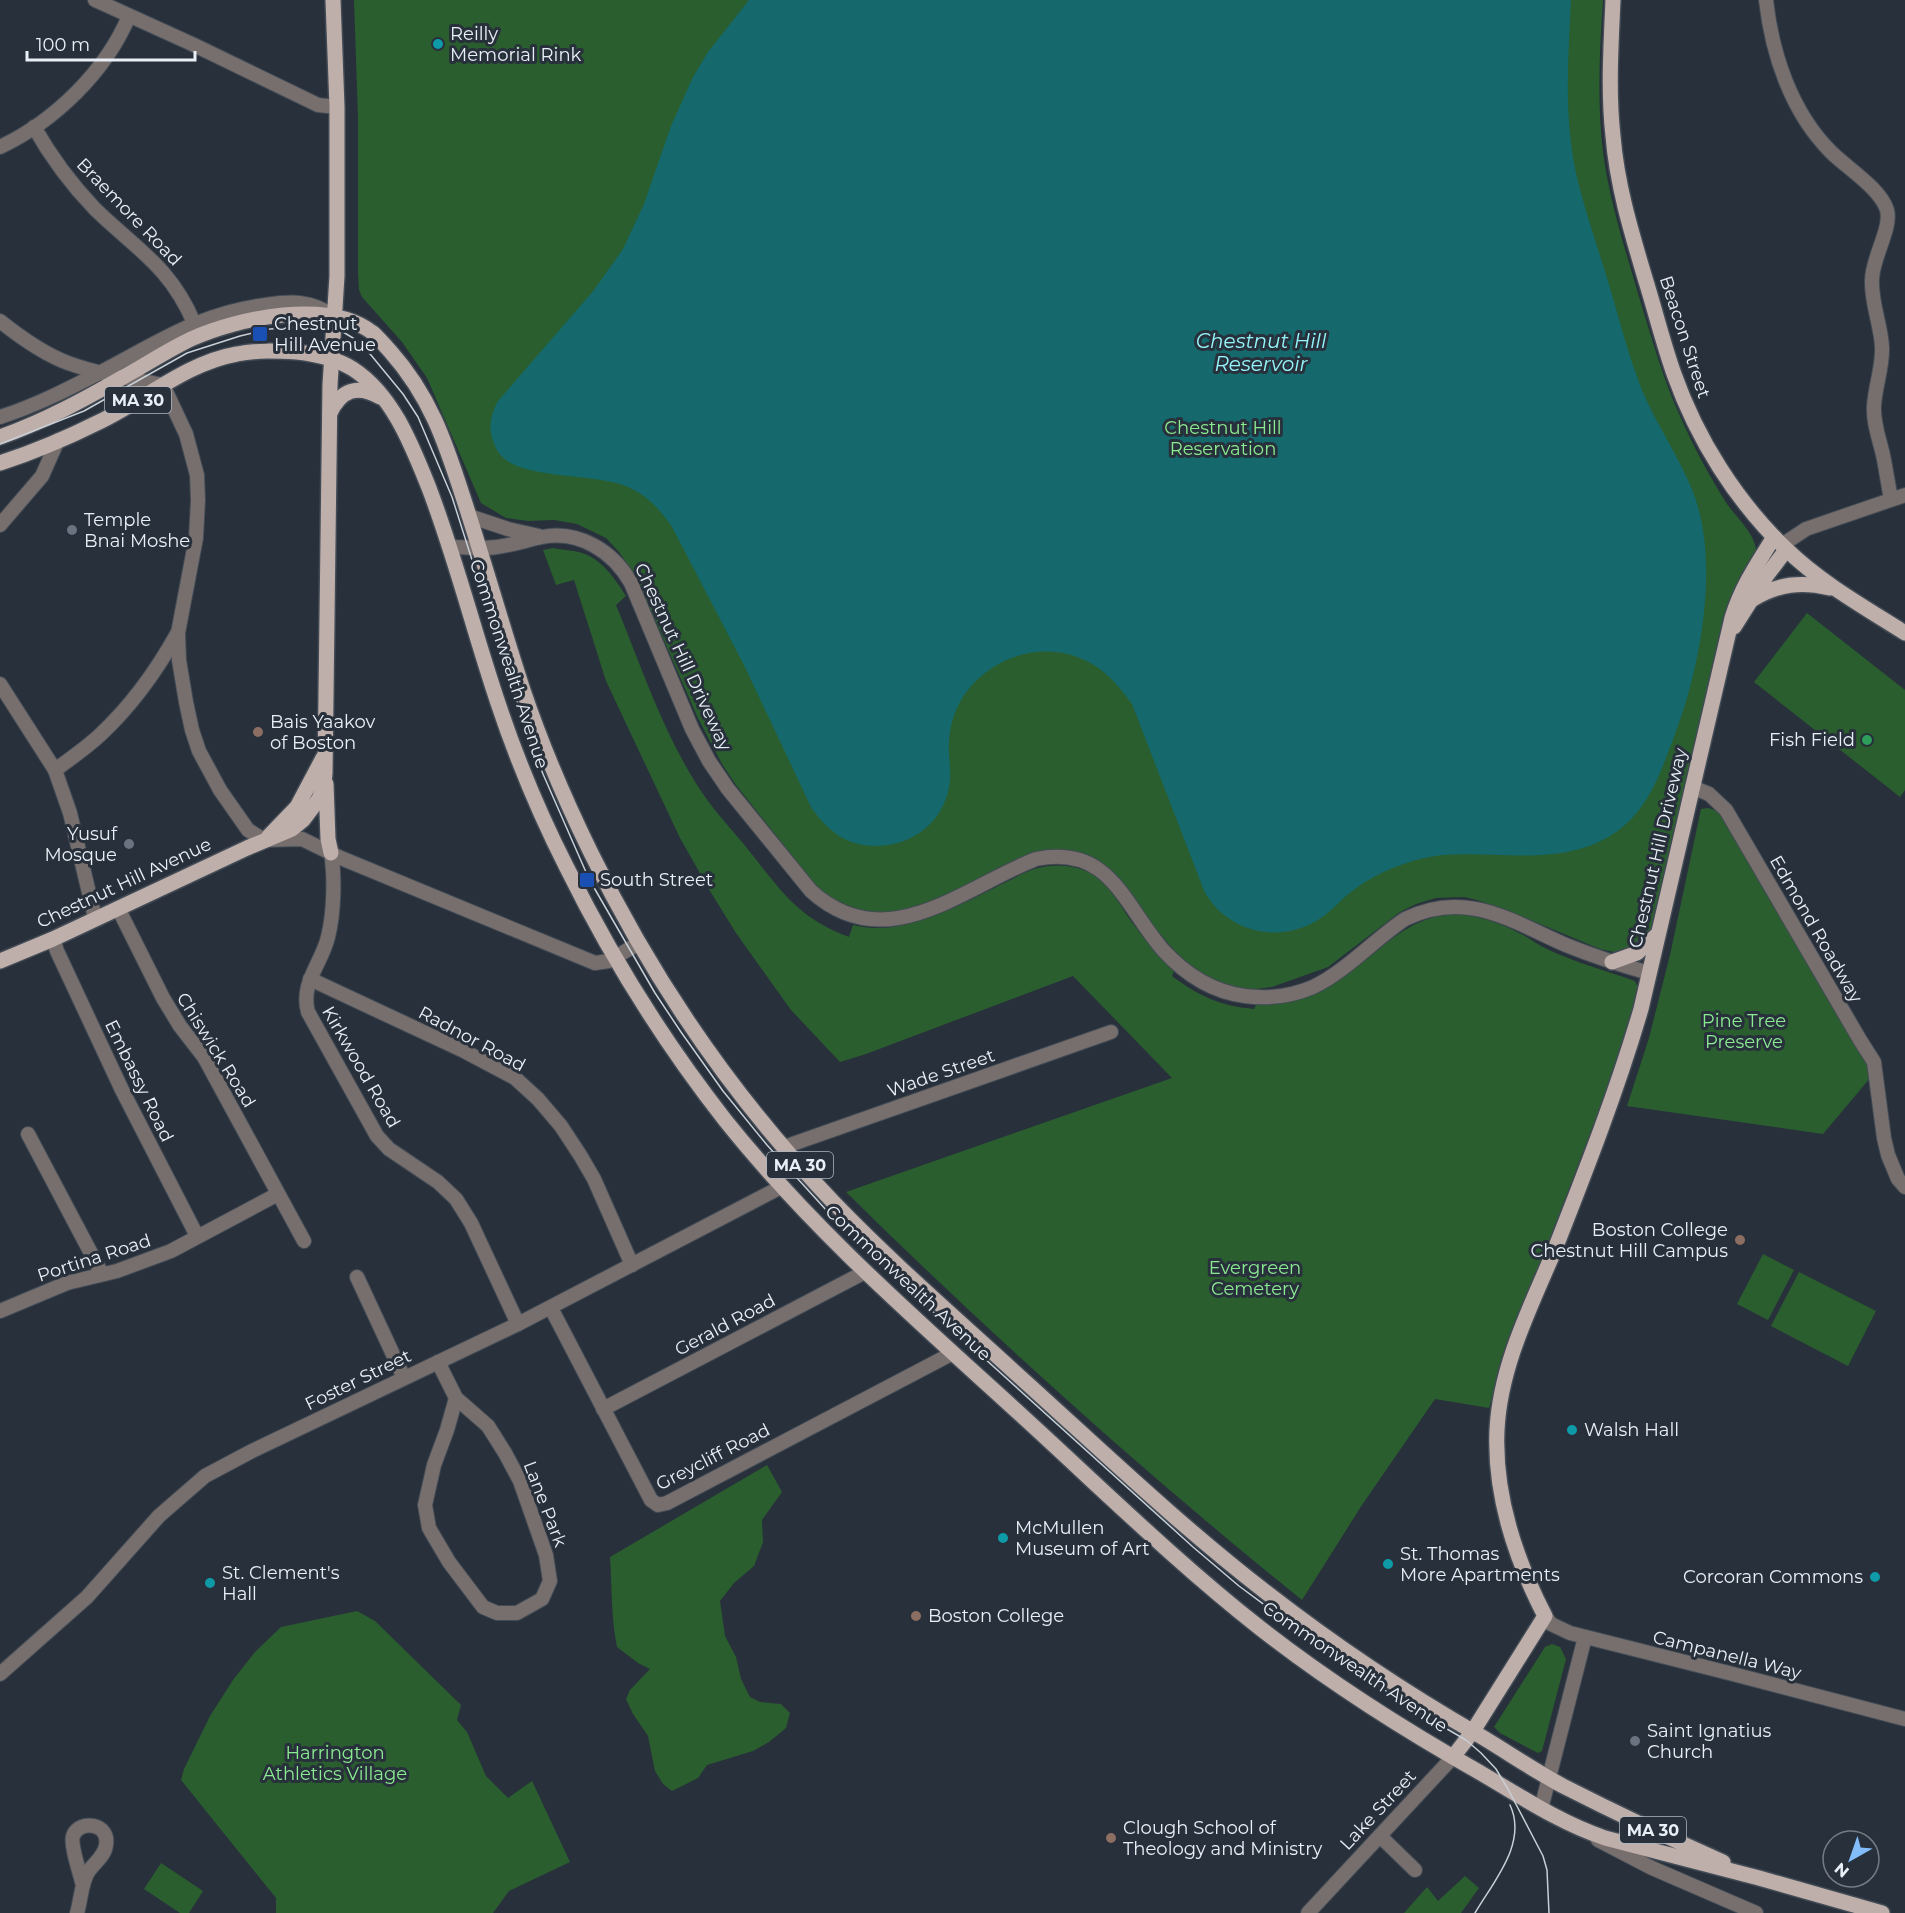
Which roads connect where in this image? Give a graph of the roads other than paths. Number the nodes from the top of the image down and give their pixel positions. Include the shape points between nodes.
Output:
1 (94, 0) edge
2 (333, 0) edge
3 (1613, 0) edge
4 (1766, 0) edge
5 (129, 15) junction
6 (338, 107) junction
7 (34, 127) junction
8 (0, 147) edge
9 (335, 316) junction
10 (0, 321) edge
11 (194, 323) junction
12 (332, 360) junction
13 (100, 372) junction
14 (124, 377) junction
15 (163, 385) junction
16 (385, 401) junction
17 (330, 413) junction
18 (0, 417) edge
19 (0, 437) edge
20 (58, 440) junction
21 (0, 463) edge
22 (1905, 495) edge
23 (1891, 499) junction
24 (470, 516) junction
25 (0, 525) edge
26 (541, 537) junction
27 (1780, 544) junction
28 (450, 547) junction
29 (480, 547) junction
30 (1836, 590) junction
31 (1751, 600) junction
32 (178, 633) junction
33 (1905, 633) edge
34 (1725, 643) junction
35 (0, 684) edge
36 (324, 756) junction
37 (55, 770) junction
38 (326, 773) junction
39 (1692, 787) junction
40 (264, 840) junction
41 (331, 853) junction
42 (118, 908) junction
43 (95, 918) junction
44 (1658, 934) junction
45 (53, 939) junction
46 (639, 943) junction
47 (615, 958) junction
48 (0, 961) edge
49 (1612, 962) junction
50 (1649, 973) junction
51 (310, 979) junction
52 (1111, 1032) dead end
53 (28, 1134) dead end
54 (784, 1148) junction
55 (782, 1186) junction
56 (1905, 1187) edge
57 (278, 1194) junction
58 (197, 1236) junction
59 (304, 1241) dead end
60 (632, 1265) junction
61 (865, 1272) junction
62 (102, 1274) junction
63 (357, 1277) dead end
64 (928, 1293) junction
65 (551, 1308) junction
66 (0, 1311) edge
67 (910, 1314) junction
68 (518, 1324) junction
69 (953, 1353) junction
70 (438, 1362) junction
71 (404, 1378) junction
72 (456, 1398) junction
73 (603, 1409) junction
74 (1545, 1616) junction
75 (1585, 1637) junction
76 (0, 1674) edge
77 (1905, 1719) edge
78 (1473, 1731) junction
79 (1453, 1757) junction
80 (1549, 1778) junction
81 (1541, 1809) junction
82 (1570, 1824) junction
83 (1380, 1836) junction
84 (1415, 1870) dead end
85 (1759, 1878) junction
86 (83, 1886) dead end
87 (77, 1913) edge
88 (1308, 1913) edge
89 (1756, 1913) edge
90 (1882, 1913) edge

1 - 5 street
2 - 6 main road, Chestnut Hill Avenue
3 - 27 main road, Beacon Street via 1610,101 1616,163 1628,220 1668,355 1690,413 1718,464
4 - 23 street via 1776,55 1805,119 1821,142 1879,196 1887,211 1887,225 1871,281 1883,357 1874,415
5 - 6 street via 318,105
5 - 7 street via 115,45 94,72
6 - 9 main road, Chestnut Hill Avenue
7 - 8 street
7 - 11 street, Braemore Road via 83,195 168,276
9 - 11 street, Commonwealth Avenue via 315,305 292,301 237,310
9 - 12 main road, Chestnut Hill Avenue
9 - 14 main road, Commonwealth Avenue / MA 30 via 294,314 231,325 191,339
9 - 24 main road, Commonwealth Avenue / MA 30 via 373,332 415,381 444,443
10 - 13 street via 67,363
11 - 13 street, Commonwealth Avenue
12 - 15 main road, Commonwealth Avenue / MA 30 via 308,353 238,353 203,364
12 - 16 main road, Commonwealth Avenue / MA 30 via 358,373
12 - 17 main road, Chestnut Hill Avenue
13 - 14 street
13 - 18 street, Commonwealth Avenue via 32,406
14 - 15 street
14 - 19 main road, Commonwealth Avenue / MA 30
15 - 20 main road, Commonwealth Avenue / MA 30 via 102,421
15 - 32 street via 186,434 197,475 196,538
16 - 17 main road via 368,391 352,390 338,399
16 - 28 main road, Commonwealth Avenue / MA 30 via 416,455
17 - 36 main road, Chestnut Hill Avenue
20 - 21 main road, Commonwealth Avenue / MA 30
20 - 25 street via 42,476
22 - 23 street
23 - 27 street via 1806,529
24 - 26 street, Chestnut Hill Driveway
24 - 29 main road, Commonwealth Avenue / MA 30
26 - 29 street, Chestnut Hill Driveway via 514,545
26 - 49 street, Chestnut Hill Driveway via 568,536 591,543 625,571 708,761 811,891 848,915 873,920 913,916 1026,863 1046,857 1067,857 1089,863 1107,874 1179,966 1205,983 1237,995 1274,996 1311,987 1333,975 1405,919 1441,907 1473,907 1494,912
27 - 30 main road, Beacon Street
27 - 31 main road, Chestnut Hill Driveway
27 - 34 main road, Chestnut Hill Driveway via 1743,588
28 - 29 street, Chestnut Hill Driveway
28 - 47 main road, Commonwealth Avenue / MA 30 via 487,670 529,786 564,863
29 - 46 main road, Commonwealth Avenue / MA 30 via 540,738 586,844
30 - 31 main road via 1789,585
30 - 33 main road, Beacon Street
31 - 34 main road, Chestnut Hill Driveway
32 - 37 street via 125,708
32 - 40 street via 186,702 199,751 248,830
34 - 39 main road, Chestnut Hill Driveway
35 - 37 street
36 - 38 main road, Chestnut Hill Avenue
36 - 40 main road, Chestnut Hill Avenue via 297,807
37 - 43 street via 70,813
38 - 40 main road, Chestnut Hill Avenue via 319,799 303,820
38 - 41 main road
39 - 44 main road, Chestnut Hill Driveway
39 - 56 street, Edmond Roadway via 1709,794 1726,810 1874,1062 1888,1155
40 - 41 street via 302,840
40 - 42 main road, Chestnut Hill Avenue
41 - 47 street via 588,961 603,963
41 - 51 street, Kirkwood Road via 329,934
42 - 43 main road, Chestnut Hill Avenue
42 - 57 street, Chiswick Road via 163,998 204,1057
43 - 45 main road, Chestnut Hill Avenue
44 - 49 main road via 1637,953
44 - 50 main road, Chestnut Hill Driveway
45 - 48 main road, Chestnut Hill Avenue
45 - 58 street, Embassy Road via 122,1090
46 - 47 street
46 - 54 main road, Commonwealth Avenue / MA 30 via 706,1049
47 - 55 main road, Commonwealth Avenue / MA 30 via 699,1085
49 - 50 street, Chestnut Hill Driveway
50 - 74 main road via 1610,1107 1515,1348 1499,1405 1497,1462 1502,1494 1519,1557
51 - 60 street, Radnor Road via 515,1078 561,1126 580,1155
51 - 68 street, Kirkwood Road via 305,996 311,1019 377,1136 456,1199
52 - 54 street, Wade Street
53 - 62 street
54 - 64 main road, Commonwealth Avenue / MA 30 via 852,1221
55 - 60 street, Foster Street
55 - 61 main road, Commonwealth Avenue / MA 30
57 - 58 street, Portina Road
57 - 59 street, Chiswick Road
58 - 62 street, Portina Road via 171,1251
60 - 65 street, Foster Street
61 - 67 main road, Commonwealth Avenue / MA 30
61 - 73 street, Gerald Road
62 - 66 street, Portina Road via 67,1283
63 - 71 street
64 - 67 main road
64 - 78 main road, Commonwealth Avenue / MA 30 via 1231,1565 1330,1641 1434,1710
65 - 68 street, Foster Street
65 - 73 street, Greycliff Road
67 - 69 main road, Commonwealth Avenue / MA 30
68 - 70 street, Foster Street
69 - 73 street, Greycliff Road via 662,1504 651,1500
69 - 79 main road, Commonwealth Avenue / MA 30 via 1258,1626 1354,1695
70 - 71 street, Foster Street
70 - 72 street, Lane Park
71 - 76 street, Foster Street via 205,1476 159,1516 82,1603
72 - 72 street, Lane Park via 425,1505 429,1528 483,1607 497,1613 517,1613 543,1599 550,1581 546,1555 505,1453 488,1426
74 - 75 street, Campanella Way via 1564,1632
74 - 78 main road, Lake Street
75 - 77 street, Campanella Way
75 - 80 street
78 - 79 main road, Lake Street
78 - 80 main road, Commonwealth Avenue / MA 30
79 - 81 main road, Commonwealth Avenue / MA 30
79 - 83 street, Lake Street
80 - 81 street
80 - 85 main road, Commonwealth Avenue / MA 30
81 - 82 main road, Commonwealth Avenue / MA 30
82 - 85 main road, Commonwealth Avenue / MA 30 via 1605,1838
82 - 89 street, Commonwealth Avenue via 1653,1868
83 - 84 street
83 - 88 street, Lake Street
85 - 90 main road, Commonwealth Avenue / MA 30
86 - 87 street

